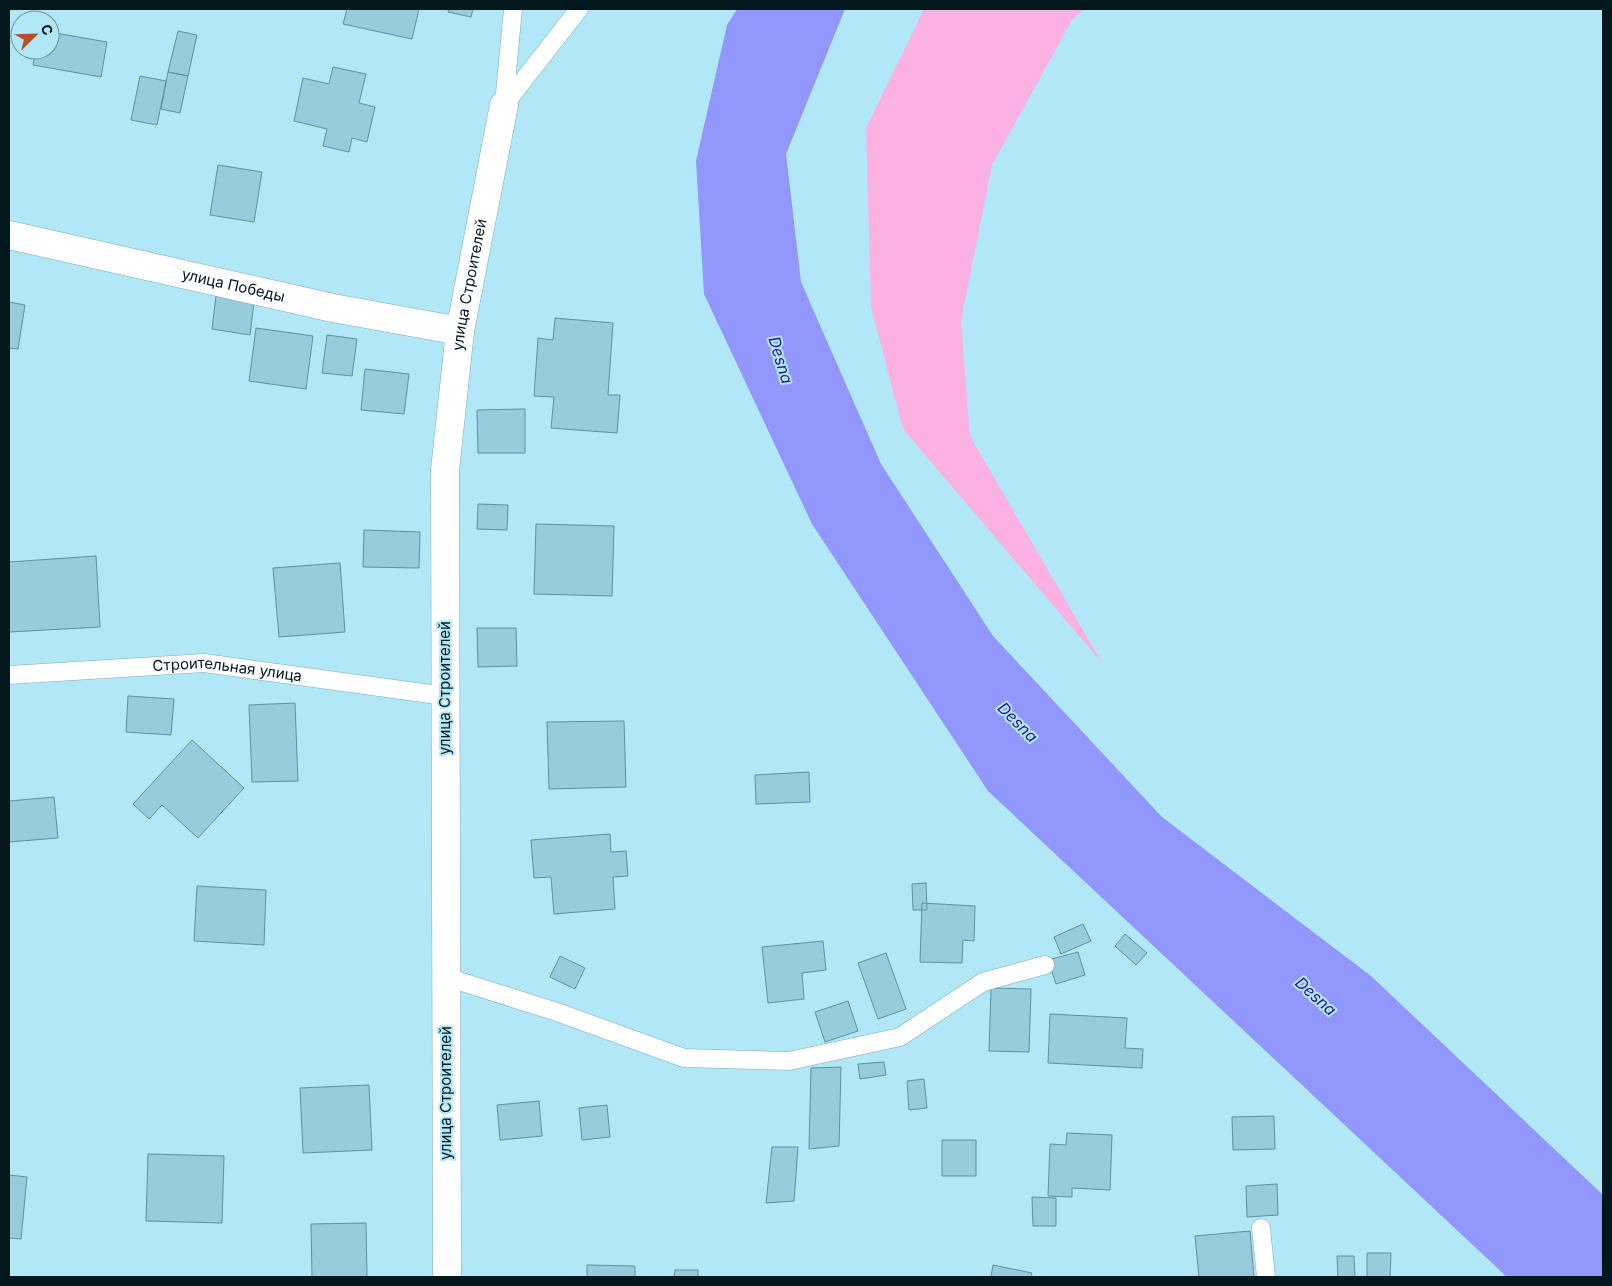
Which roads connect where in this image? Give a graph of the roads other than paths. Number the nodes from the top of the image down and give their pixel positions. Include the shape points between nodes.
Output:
1 (513, 9) edge
2 (579, 9) edge
3 (504, 104) junction
4 (9, 235) edge
5 (460, 331) junction
6 (9, 674) edge
7 (445, 696) junction
8 (1045, 965) dead end
9 (446, 977) junction
10 (1261, 1228) dead end
11 (447, 1277) edge
12 (1266, 1277) edge

1 - 3 lane
2 - 3 lane
3 - 5 street, улица Строителей
4 - 5 street, улица Победы via 333,308
5 - 7 street, улица Строителей via 445,470
6 - 7 lane, Строительная улица via 204,662
7 - 9 street, улица Строителей
8 - 9 lane via 983,982 900,1037 789,1061 684,1058 557,1012
9 - 11 street, улица Строителей
10 - 12 lane

